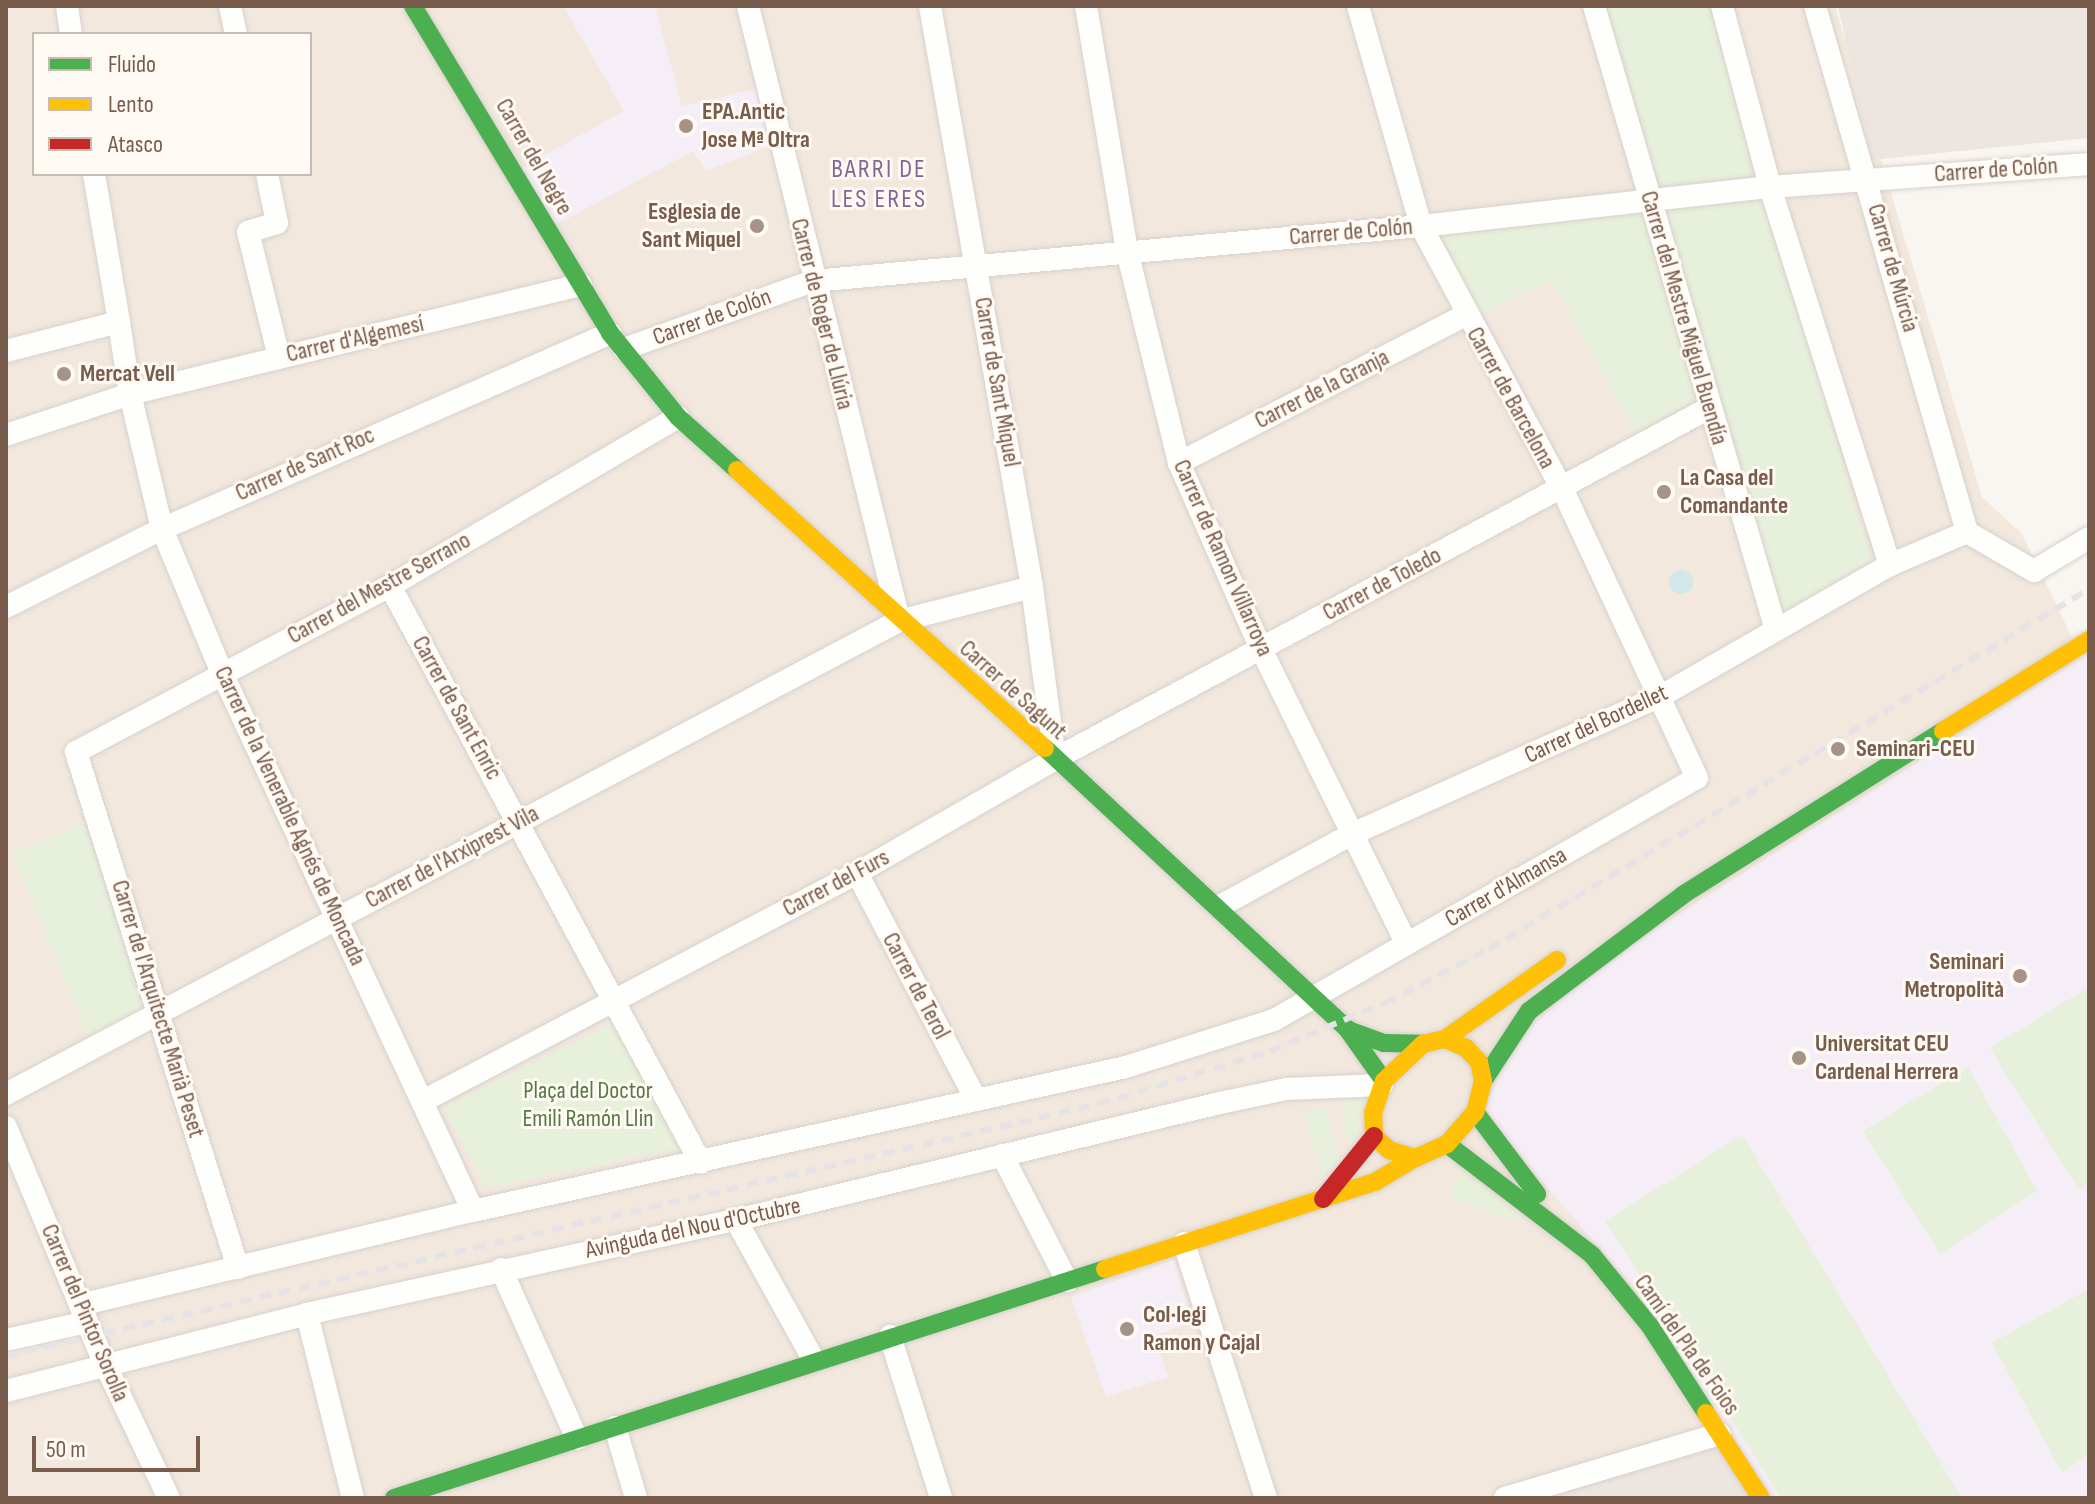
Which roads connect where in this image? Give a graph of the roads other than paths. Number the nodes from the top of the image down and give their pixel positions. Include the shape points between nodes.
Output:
1 (67, 6) edge
2 (230, 6) edge
3 (413, 6) edge
4 (748, 6) edge
5 (930, 6) edge
6 (1086, 6) edge
7 (1358, 6) edge
8 (1594, 6) edge
9 (1722, 6) edge
10 (1815, 6) edge
11 (71, 32) edge
12 (236, 32) edge
13 (2089, 164) edge
14 (94, 176) edge
15 (267, 176) edge
16 (1867, 179) junction
17 (1770, 187) junction
18 (1650, 199) junction
19 (1421, 226) junction
20 (1127, 251) junction
21 (978, 268) junction
22 (813, 281) junction
23 (581, 285) junction
24 (1466, 315) junction
25 (119, 322) junction
26 (617, 341) junction
27 (6, 351) edge
28 (279, 357) junction
29 (130, 394) junction
30 (1709, 408) junction
31 (678, 417) junction
32 (6, 435) edge
33 (1179, 463) junction
34 (1561, 487) junction
35 (162, 529) junction
36 (1967, 532) junction
37 (2089, 538) edge
38 (1890, 565) junction
39 (390, 586) junction
40 (1032, 587) junction
41 (6, 607) edge
42 (899, 621) junction
43 (1776, 630) junction
44 (2089, 640) edge
45 (1261, 649) junction
46 (222, 673) junction
47 (1661, 696) junction
48 (76, 752) joint
49 (1055, 759) junction
50 (1697, 778) joint
51 (520, 822) junction
52 (1350, 835) junction
53 (857, 873) junction
54 (1684, 894) junction
55 (1220, 906) junction
56 (337, 918) junction
57 (1406, 943) junction
58 (1582, 943) junction
59 (613, 1000) junction
60 (1317, 1000) junction
61 (159, 1009) junction
62 (1352, 1036) junction
63 (1445, 1039) junction
64 (1392, 1043) junction
65 (1423, 1044) junction
66 (1483, 1081) junction
67 (1383, 1083) junction
68 (1355, 1085) junction
69 (6, 1094) edge
70 (976, 1100) junction
71 (423, 1101) junction
72 (1475, 1112) junction
73 (6, 1127) edge
74 (1374, 1136) junction
75 (1447, 1144) junction
76 (1002, 1155) junction
77 (1415, 1158) junction
78 (701, 1163) junction
79 (1323, 1199) junction
80 (473, 1211) junction
81 (736, 1220) junction
82 (1562, 1228) junction
83 (1184, 1243) junction
84 (238, 1268) junction
85 (501, 1269) junction
86 (1067, 1281) junction
87 (84, 1313) junction
88 (307, 1314) junction
89 (890, 1336) junction
90 (6, 1340) edge
91 (814, 1361) junction
92 (104, 1362) junction
93 (6, 1391) edge
94 (615, 1427) junction
95 (1720, 1434) junction
96 (577, 1439) junction
97 (169, 1498) edge
98 (353, 1498) edge
99 (395, 1498) edge
100 (636, 1498) edge
101 (941, 1498) edge
102 (1266, 1498) edge
103 (1505, 1498) edge
104 (1761, 1498) edge

1 - 11 street
2 - 12 street
3 - 23 street, Carrer del Negre
4 - 22 street, Carrer de Roger de Llúria
5 - 21 street, Carrer de Sant Miquel
6 - 20 street, Carrer de Ramon Villarroya
7 - 19 street, Carrer de Barcelona
8 - 18 street, Carrer del Mestre Miguel Buendía
9 - 17 street
10 - 16 street, Carrer de Múrcia
13 - 16 street, Carrer de Colón
14 - 25 street, Carrer de la Venerable Agnés de Moncada
15 - 28 street via 277,223 248,232
16 - 17 street, Carrer de Colón
16 - 36 street, Carrer de Múrcia
17 - 18 street, Carrer de Colón
17 - 38 street
18 - 19 street, Carrer de Colón
18 - 30 street, Carrer del Mestre Miguel Buendía
19 - 20 street, Carrer de Colón
19 - 24 street, Carrer de Barcelona
20 - 21 street, Carrer de Colón
20 - 33 street, Carrer de Ramon Villarroya
21 - 22 street, Carrer de Colón
21 - 40 street, Carrer de Sant Miquel
22 - 26 street, Carrer de Colón
22 - 42 street, Carrer de Roger de Llúria
23 - 26 street, Carrer del Negre
23 - 28 street, Carrer d'Algemesí
24 - 33 street, Carrer de la Granja
24 - 34 street, Carrer de Barcelona
25 - 27 street
25 - 29 street, Carrer de la Venerable Agnés de Moncada
26 - 31 street, Carrer de Sagunt
26 - 35 street, Carrer de Sant Roc
28 - 29 street, Carrer d'Algemesí
29 - 32 street, Carrer d'Algemesí
29 - 35 street, Carrer de la Venerable Agnés de Moncada
30 - 34 street, Carrer de Toledo
30 - 43 street, Carrer del Mestre Miguel Buendía
31 - 39 street, Carrer del Mestre Serrano
31 - 42 street, Carrer de Sagunt
33 - 45 street, Carrer de Ramon Villarroya
34 - 45 street, Carrer de Toledo
34 - 47 street, Carrer de Barcelona
35 - 41 street, Carrer de Sant Roc
35 - 46 street, Carrer de la Venerable Agnés de Moncada
36 - 37 street via 2034,571
36 - 38 street, Carrer del Bordellet
38 - 43 street, Carrer del Bordellet
39 - 46 street, Carrer del Mestre Serrano
39 - 51 street, Carrer de Sant Enric
40 - 42 street, Carrer de l'Arxiprest Vila
40 - 49 street, Carrer de Sant Miquel
42 - 49 street, Carrer de Sagunt
42 - 51 street, Carrer de l'Arxiprest Vila
43 - 47 street, Carrer del Bordellet
44 - 54 street
45 - 49 street, Carrer de Toledo
45 - 52 street, Carrer de Ramon Villarroya
46 - 48 street, Carrer del Mestre Serrano
46 - 56 street, Carrer de la Venerable Agnés de Moncada
47 - 50 street, Carrer de Barcelona
47 - 52 street, Carrer del Bordellet
48 - 61 street, Carrer de l'Arquitecte Marià Peset
49 - 53 street, Carrer del Furs
49 - 55 street, Carrer de Sagunt
50 - 57 street, Carrer d'Almansa
51 - 56 street, Carrer de l'Arxiprest Vila
51 - 59 street, Carrer de Sant Enric
52 - 55 street, Carrer del Bordellet
52 - 57 street, Carrer de Ramon Villarroya
53 - 59 street, Carrer del Furs
53 - 70 street, Carrer de Terol
54 - 58 street
54 - 66 street via 1529,1011
55 - 60 street, Carrer de Sagunt
56 - 61 street, Carrer de l'Arxiprest Vila
56 - 71 street, Carrer de la Venerable Agnés de Moncada
57 - 60 street, Carrer d'Almansa
58 - 63 street
58 - 64 street
59 - 71 street
59 - 78 street
60 - 62 street, Carrer de Sagunt
60 - 70 street via 1274,1020 1126,1067
61 - 69 street, Carrer de l'Arxiprest Vila
61 - 84 street, Carrer de l'Arquitecte Marià Peset
62 - 64 street
62 - 67 street, Carrer de Sagunt
62 - 68 street
63 - 65 street
63 - 66 street via 1466,1048 1479,1062
64 - 65 street
65 - 67 street
66 - 72 street
67 - 68 street, Avinguda del Nou d'Octubre
67 - 74 street via 1373,1113
68 - 76 street, Avinguda del Nou d'Octubre via 1286,1089
70 - 78 street
71 - 80 street
72 - 75 street
72 - 82 street, Camí del Pla de Foios
73 - 87 street, Carrer del Pintor Sorolla
74 - 77 street via 1389,1150
74 - 79 street
75 - 77 street
75 - 82 street, Camí del Pla de Foios
76 - 81 street, Avinguda del Nou d'Octubre
76 - 86 street
77 - 79 street via 1375,1182
78 - 80 street
79 - 83 street
80 - 84 street
81 - 85 street, Avinguda del Nou d'Octubre
81 - 91 street
82 - 95 street, Camí del Pla de Foios via 1592,1255 1650,1326
83 - 86 street
83 - 102 street
84 - 87 street
85 - 88 street, Avinguda del Nou d'Octubre
85 - 96 street
86 - 89 street
87 - 90 street
87 - 92 street, Carrer del Pintor Sorolla
88 - 92 street, Avinguda del Nou d'Octubre
88 - 98 street
89 - 91 street
89 - 101 street
91 - 94 street
92 - 93 street, Avinguda del Nou d'Octubre
92 - 97 street, Carrer del Pintor Sorolla
94 - 96 street
94 - 100 street
95 - 103 street
95 - 104 street, Camí del Pla de Foios
96 - 99 street

